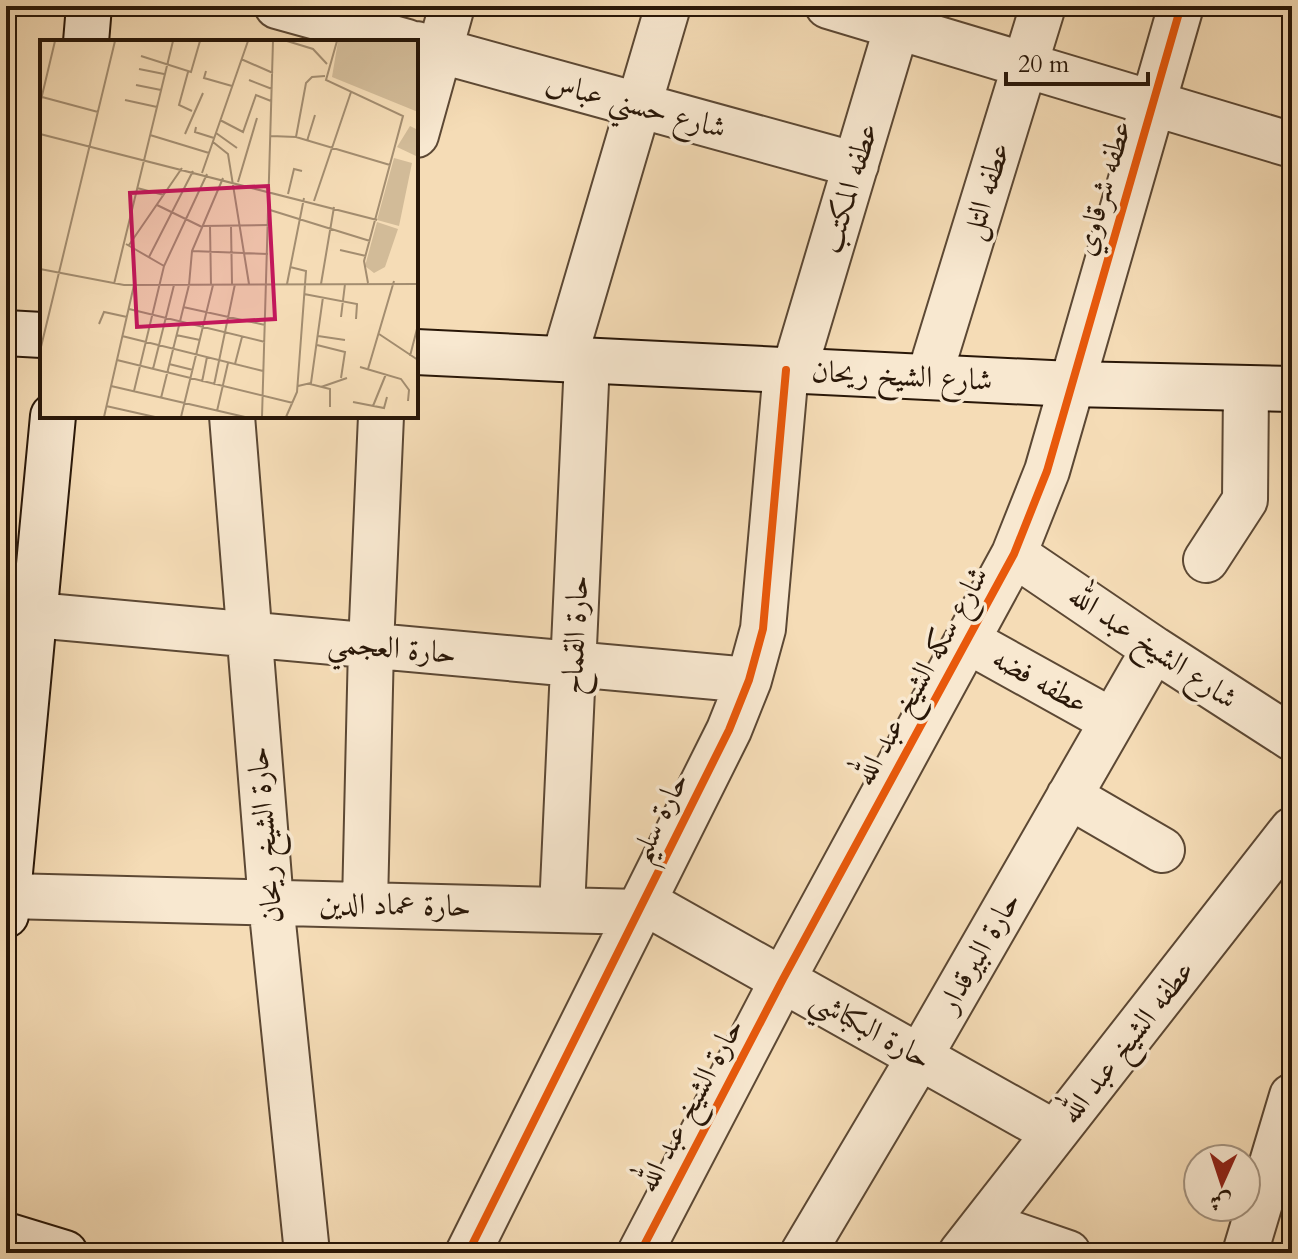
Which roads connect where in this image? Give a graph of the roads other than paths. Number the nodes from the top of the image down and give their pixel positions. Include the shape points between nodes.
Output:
1 (89, 6) edge
2 (277, 6) edge
3 (452, 6) edge
4 (668, 6) edge
5 (828, 6) edge
6 (1043, 6) edge
7 (1181, 6) edge
8 (900, 16) edge
9 (86, 40) edge
10 (399, 40) edge
11 (421, 46) edge
12 (1025, 65) junction
13 (418, 99) edge
14 (1153, 103) junction
15 (639, 106) junction
16 (1292, 145) edge
17 (856, 165) junction
18 (6, 333) edge
19 (40, 335) edge
20 (418, 352) edge
21 (576, 360) junction
22 (790, 370) junction
23 (929, 377) junction
24 (1071, 384) junction
25 (1246, 388) junction
26 (1292, 389) edge
27 (53, 418) edge
28 (232, 418) edge
29 (381, 418) edge
30 (1014, 554) junction
31 (1206, 560) dead end
32 (35, 615) junction
33 (249, 634) junction
34 (968, 641) junction
35 (371, 646) junction
36 (1154, 649) junction
37 (574, 664) junction
38 (749, 680) junction
39 (1112, 721) junction
40 (1292, 738) edge
41 (1069, 796) junction
42 (1292, 830) edge
43 (1162, 850) dead end
44 (271, 903) junction
45 (365, 904) junction
46 (7, 905) edge
47 (641, 907) junction
48 (562, 909) junction
49 (783, 979) junction
50 (920, 1056) junction
51 (1292, 1096) edge
52 (1055, 1133) junction
53 (6, 1235) edge
54 (973, 1238) edge
55 (65, 1253) edge
56 (307, 1253) edge
57 (468, 1253) edge
58 (640, 1253) edge
59 (803, 1253) edge
60 (1068, 1253) edge
61 (1245, 1253) edge

1 - 9 street
2 - 10 street, شارع حسني عباس
3 - 11 street
4 - 15 street, حارة القماح
5 - 8 street
6 - 12 street, عطفه التل
7 - 14 street, عطفه شرقاوي
8 - 12 street
8 - 17 street, عطفه المكتب
11 - 13 street
11 - 15 street, شارع حسني عباس
12 - 14 street
12 - 23 street, عطفه التل
14 - 16 street
14 - 24 street, عطفه شرقاوي
15 - 17 street, شارع حسني عباس
15 - 21 street, حارة القماح
17 - 22 street, عطفه المكتب
18 - 19 street
20 - 21 street, شارع الشيخ ريحان
21 - 22 street, شارع الشيخ ريحان
21 - 37 street, حارة القماح
22 - 23 street, شارع الشيخ ريحان
22 - 38 street, حارة سليم via 763,629
23 - 24 street, شارع الشيخ ريحان
24 - 25 street, شارع الشيخ ريحان
24 - 30 street, شارع سكه الشيخ عبد الله via 1047,471
25 - 26 street, شارع الشيخ ريحان
25 - 31 street via 1245,500
27 - 32 street
28 - 33 street, حارة الشيخ ريحان
29 - 35 street
30 - 34 street, شارع سكه الشيخ عبد الله
30 - 36 street, شارع الشيخ عبد الله
32 - 33 street, حارة العجمي
32 - 46 street
33 - 35 street, حارة العجمي
33 - 44 street, حارة الشيخ ريحان
34 - 39 street, عطفه فضه
34 - 49 street, شارع سكه الشيخ عبد الله
35 - 37 street, حارة العجمي
35 - 45 street
36 - 39 street, حارة البيرقدار
36 - 40 street, شارع الشيخ عبد الله
37 - 38 street, حارة العجمي
37 - 48 street, حارة القماح
38 - 47 street, حارة سليم
39 - 41 street, حارة البيرقدار
41 - 43 street
41 - 50 street, حارة البيرقدار
42 - 52 street, عطفه الشيخ عبد الله
44 - 45 street, حارة عماد الدين
44 - 46 street, حارة عماد الدين
44 - 56 street, حارة الشيخ ريحان
45 - 48 street, حارة عماد الدين
47 - 48 street, حارة عماد الدين
47 - 49 street, حارة البكباشي
47 - 57 street, حارة سليم
49 - 50 street, حارة البكباشي
49 - 58 street, حارة الشيخ عبد الله
50 - 52 street, حارة البكباشي
50 - 59 street, حارة البيرقدار
51 - 61 street
52 - 54 street, عطفه الشيخ عبد الله
53 - 55 street
54 - 60 street

